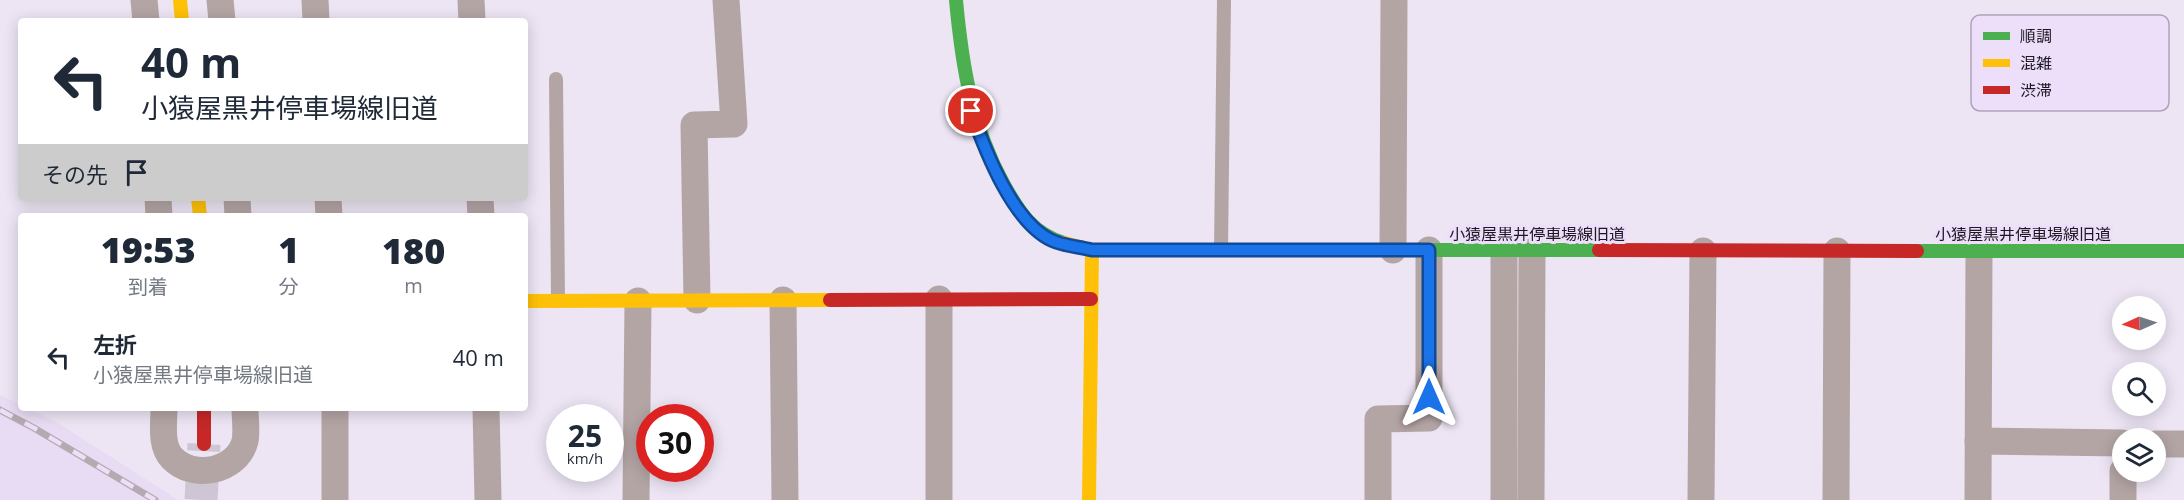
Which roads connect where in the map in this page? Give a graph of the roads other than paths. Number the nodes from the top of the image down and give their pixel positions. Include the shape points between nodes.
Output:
1 (144, 0) edge
2 (180, 0) edge
3 (220, 0) edge
4 (315, 0) edge
5 (471, 0) edge
6 (726, 0) edge
7 (956, 0) edge
8 (1224, 0) edge
9 (1394, 0) edge
10 (146, 18) edge
11 (182, 18) edge
12 (222, 18) edge
13 (316, 18) edge
14 (472, 18) edge
15 (556, 79) dead end
16 (1092, 250) junction
17 (1221, 250) junction
18 (1393, 250) junction
19 (1429, 250) junction
20 (1504, 250) junction
21 (1532, 251) junction
22 (1703, 251) junction
23 (1837, 251) junction
24 (1979, 251) junction
25 (2184, 251) edge
26 (1091, 298) junction
27 (939, 299) junction
28 (697, 300) junction
29 (783, 300) junction
30 (528, 301) edge
31 (558, 301) junction
32 (638, 301) junction
33 (164, 411) edge
34 (204, 411) edge
35 (245, 411) edge
36 (335, 411) edge
37 (486, 411) edge
38 (1978, 441) junction
39 (2112, 443) edge
40 (204, 444) tunnel mouth
41 (2166, 444) edge
42 (2184, 444) edge
43 (2123, 482) edge
44 (335, 500) edge
45 (488, 500) edge
46 (636, 500) edge
47 (785, 500) edge
48 (939, 500) edge
49 (1089, 500) edge
50 (1378, 500) edge
51 (1504, 500) edge
52 (1531, 500) edge
53 (1701, 500) edge
54 (1836, 500) edge
55 (1978, 500) edge
56 (2123, 500) edge

1 - 10 street
2 - 11 street
3 - 12 street
4 - 13 street
5 - 14 street
6 - 28 street via 734,124 694,125
7 - 16 street, 小猿屋黒井停車場線旧道 via 971,111 994,168 1034,229 1054,242
8 - 17 lane
9 - 18 street
15 - 31 lane
16 - 17 street, 小猿屋黒井停車場線旧道
16 - 26 street
17 - 18 street, 小猿屋黒井停車場線旧道
18 - 19 street, 小猿屋黒井停車場線旧道
19 - 20 street, 小猿屋黒井停車場線旧道
19 - 50 street via 1429,418 1378,419
20 - 21 street, 小猿屋黒井停車場線旧道
20 - 51 street
21 - 22 street, 小猿屋黒井停車場線旧道
21 - 52 street
22 - 23 street, 小猿屋黒井停車場線旧道
22 - 53 street
23 - 24 street, 小猿屋黒井停車場線旧道
23 - 54 street
24 - 25 street, 小猿屋黒井停車場線旧道
24 - 38 street
26 - 27 street
26 - 49 street
27 - 29 street
27 - 48 street
28 - 29 street
28 - 32 street
29 - 47 street
30 - 31 street
31 - 32 street
32 - 46 street
33 - 35 street via 163,439 171,457 183,465 210,471 231,463 245,441
34 - 40 street
36 - 44 street
37 - 45 street
38 - 39 street
38 - 55 street
41 - 42 street
43 - 56 street

